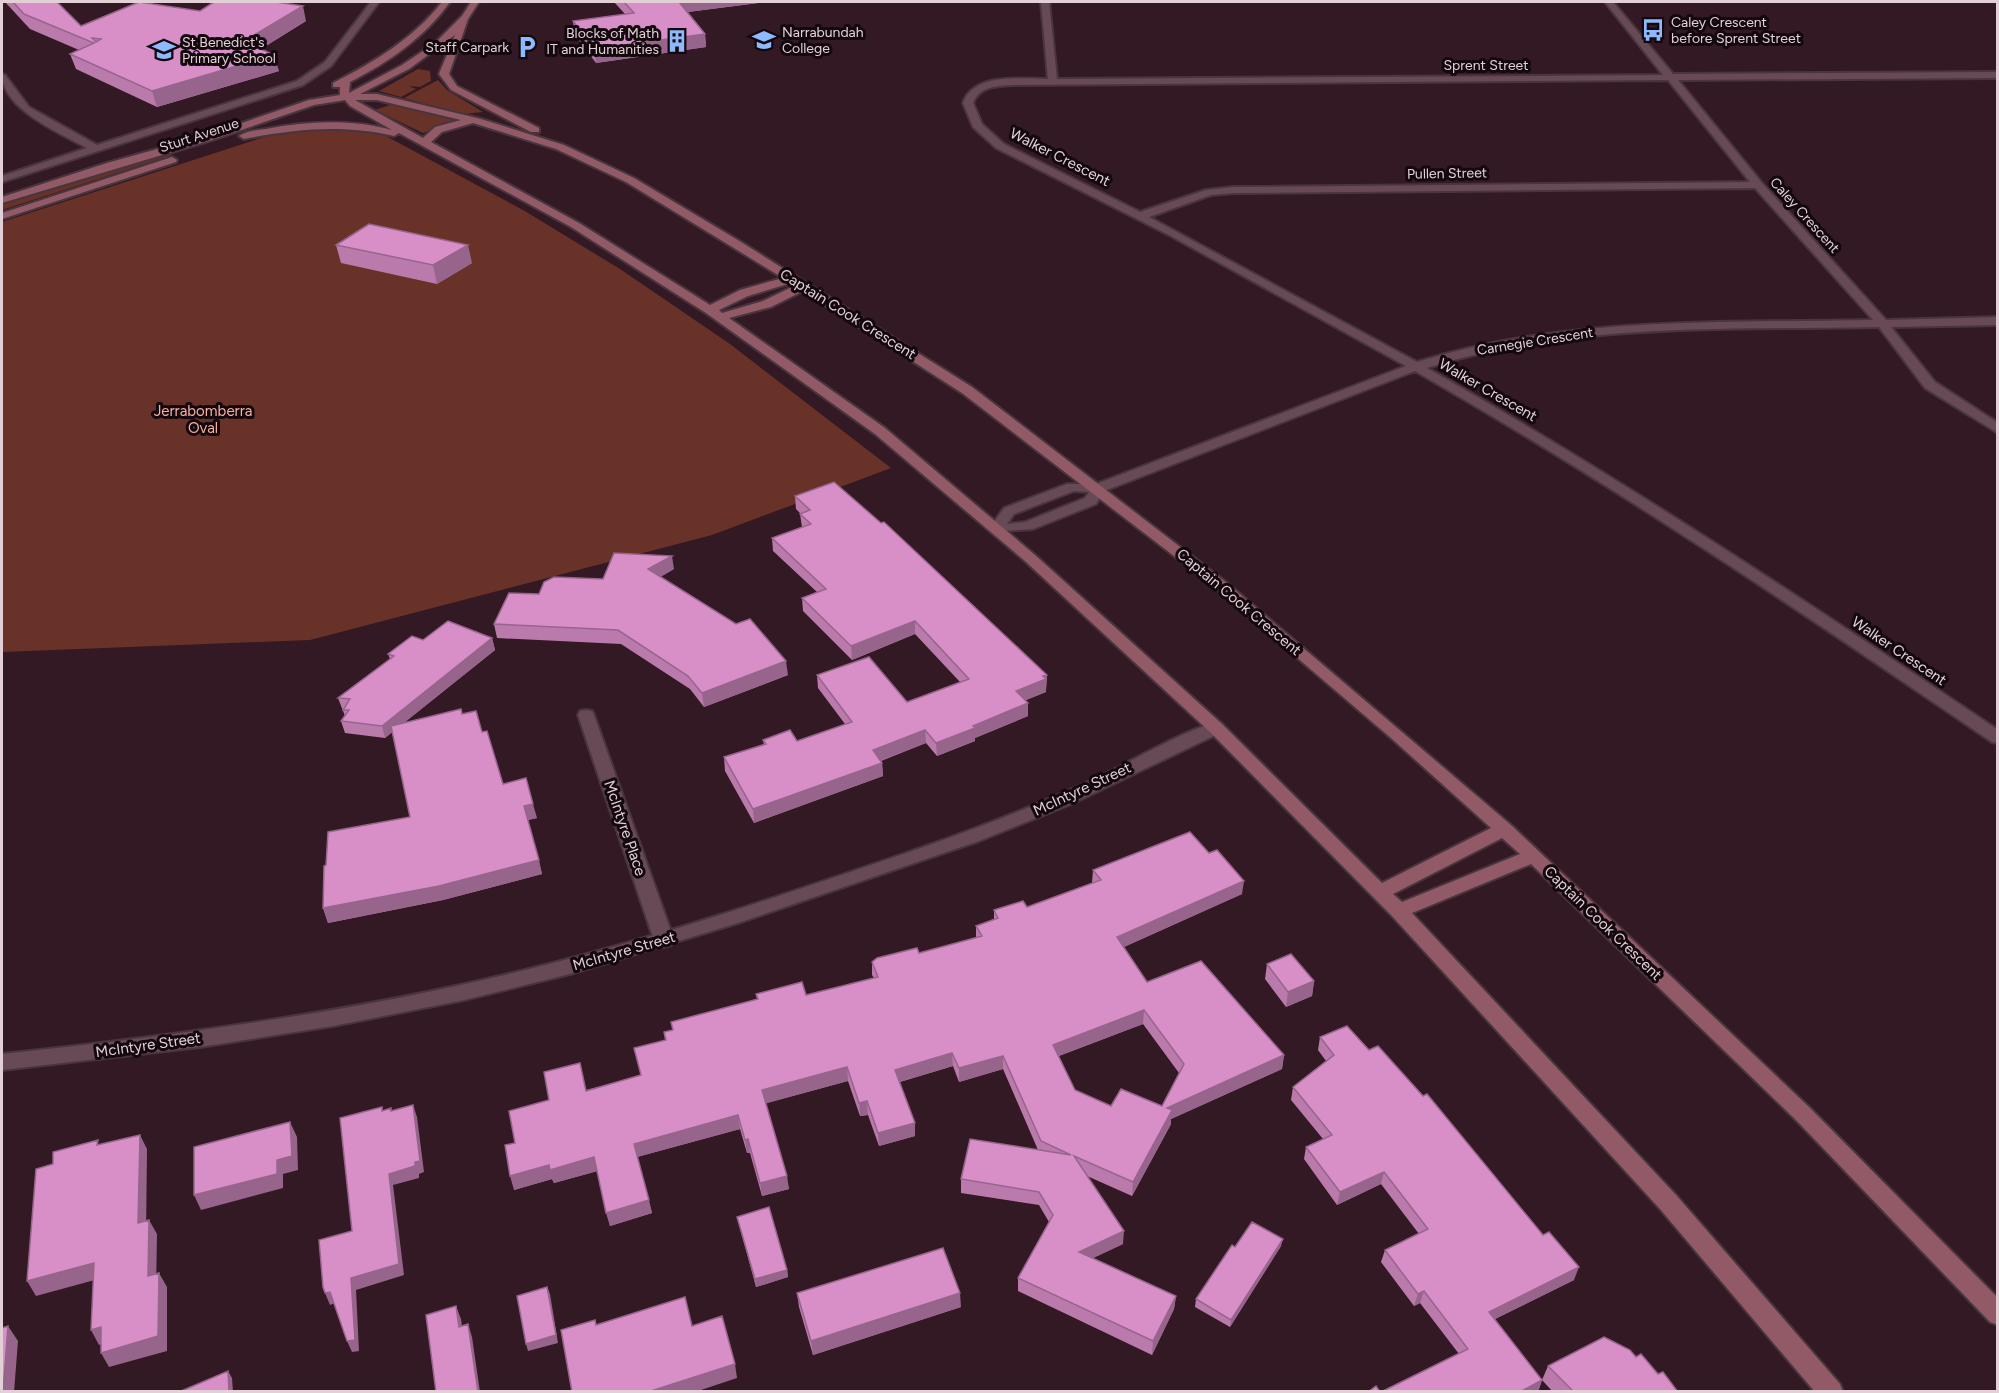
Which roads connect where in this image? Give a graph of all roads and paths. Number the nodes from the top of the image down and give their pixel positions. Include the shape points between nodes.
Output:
1 (375, 2) edge
2 (447, 2) edge
3 (475, 2) edge
4 (1045, 2) edge
5 (1609, 2) edge
6 (468, 14) junction
7 (1998, 75) edge
8 (2, 77) edge
9 (1672, 78) junction
10 (345, 80) junction
11 (1053, 82) junction
12 (976, 90) joint
13 (346, 97) junction
14 (477, 121) junction
15 (244, 136) junction
16 (426, 142) junction
17 (96, 149) junction
18 (604, 166) junction
19 (102, 168) junction
20 (2, 179) edge
21 (1758, 184) junction
22 (2, 200) edge
23 (2, 216) edge
24 (1140, 216) junction
25 (797, 283) junction
26 (715, 313) junction
27 (1998, 321) edge
28 (1882, 323) junction
29 (1415, 367) junction
30 (1998, 429) edge
31 (1098, 488) junction
32 (996, 528) junction
33 (586, 715) dead end
34 (1216, 728) junction
35 (1998, 738) edge
36 (1505, 829) junction
37 (1534, 856) junction
38 (1381, 892) junction
39 (1399, 911) junction
40 (664, 940) junction
41 (2, 1062) edge
42 (1998, 1314) edge
43 (1831, 1392) edge

1 - 17 street, Sturt Avenue via 328,64 309,78 283,90
2 - 10 main road, Sturt Avenue via 415,37
3 - 6 main road
4 - 11 street
5 - 9 street, Caley Crescent
6 - 13 main road, Sturt Avenue via 430,51
6 - 18 main road via 444,74 451,85
7 - 9 street, Sprent Street
8 - 17 street via 25,109
9 - 11 street, Sprent Street
9 - 21 street, Caley Crescent
10 - 13 main road
10 - 19 main road, Sturt Avenue via 261,116
11 - 12 street, Sprent Street via 1006,83
12 - 24 street, Walker Crescent via 969,99 972,116 1000,146
13 - 14 main road, Captain Cook Crescent via 390,99
13 - 15 main road, Sturt Avenue
13 - 16 main road
13 - 19 main road, Captain Cook Crescent via 308,103 208,138
14 - 16 main road via 442,128
14 - 18 main road, Captain Cook Crescent via 540,140
15 - 16 main road via 341,124 373,127
15 - 23 main road, Sturt Avenue
16 - 26 main road via 575,225
17 - 20 street, Sturt Avenue
18 - 25 main road, Captain Cook Crescent
19 - 22 main road, Sturt Avenue
21 - 24 street, Pullen Street via 1234,190 1210,192
21 - 28 street, Caley Crescent
24 - 29 street, Walker Crescent
25 - 26 main road via 767,304
25 - 31 main road, Captain Cook Crescent via 967,390
26 - 32 main road via 880,431
27 - 28 street, Carnegie Crescent
28 - 29 street, Carnegie Crescent via 1612,329 1527,339
28 - 30 street, Caley Crescent via 1930,385
29 - 31 street, Carnegie Crescent
29 - 35 street, Walker Crescent via 1518,425 1771,584
31 - 32 street, Carnegie Crescent via 1091,501 1028,526
31 - 32 street, Carnegie Crescent via 1072,487 1009,511
31 - 36 main road, Captain Cook Crescent via 1222,586
32 - 34 main road
33 - 40 street, McIntyre Place
34 - 38 main road
34 - 40 street, McIntyre Street via 1044,809
36 - 37 main road, Captain Cook Crescent
36 - 38 main road
37 - 39 main road
37 - 42 main road, Captain Cook Crescent via 1803,1114
38 - 39 main road
39 - 43 main road via 1668,1202
40 - 41 street, McIntyre Street via 529,977 416,1002 106,1052

